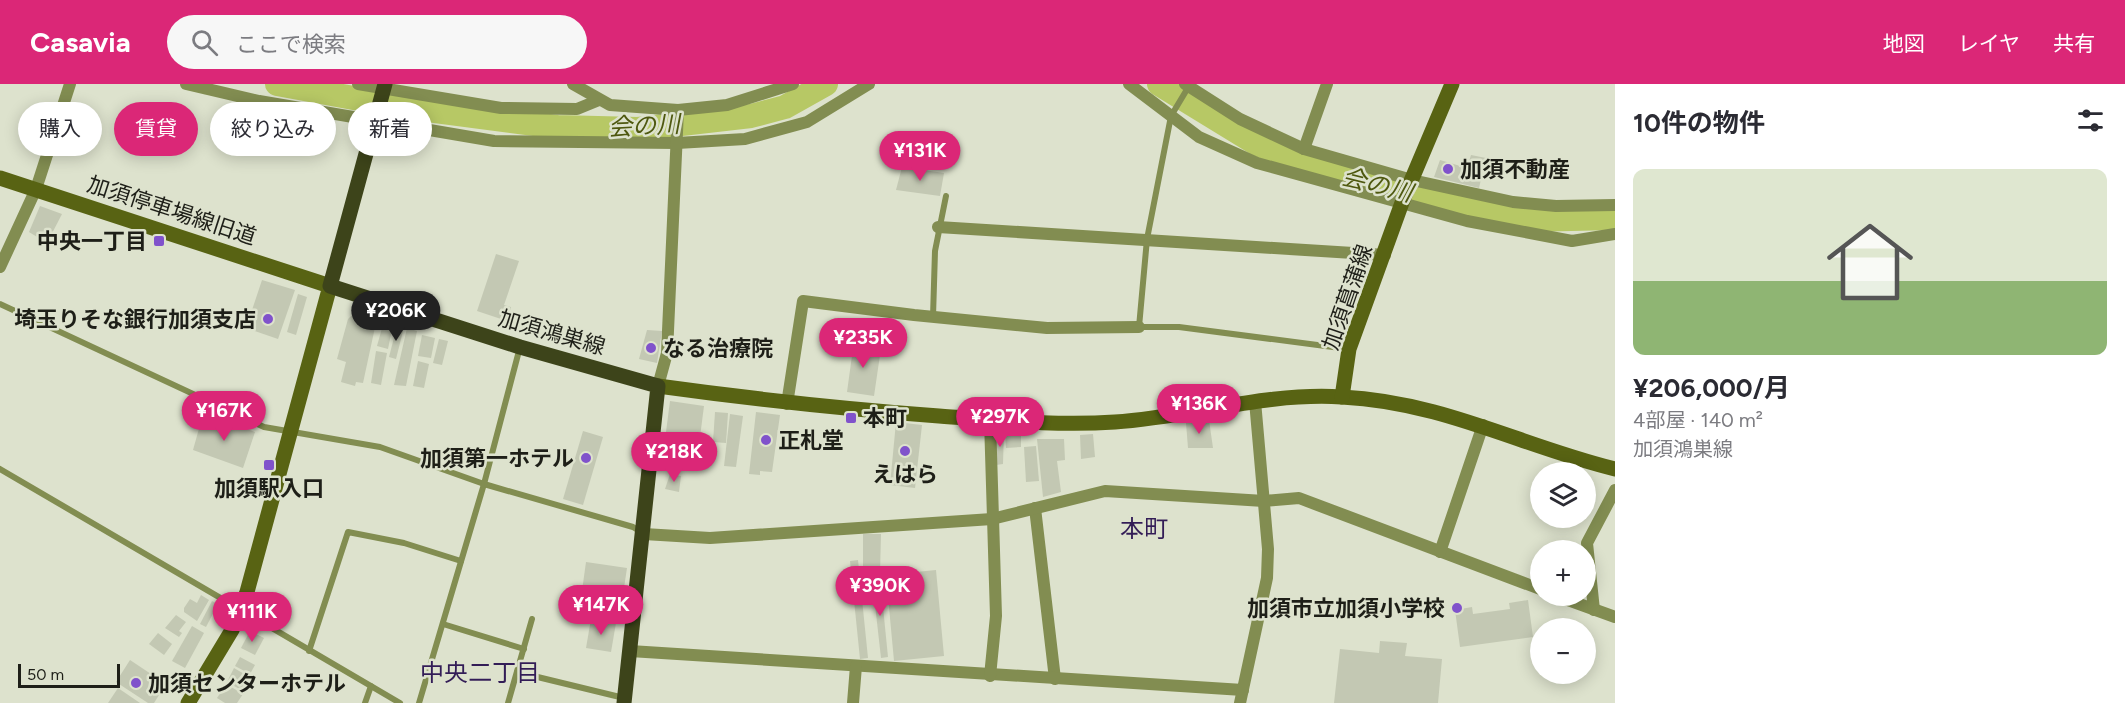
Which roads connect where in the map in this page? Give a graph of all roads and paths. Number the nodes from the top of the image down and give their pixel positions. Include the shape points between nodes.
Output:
1 (70, 84) edge
2 (186, 84) edge
3 (358, 84) edge
4 (573, 84) edge
5 (793, 84) edge
6 (869, 84) edge
7 (1129, 84) edge
8 (1328, 84) edge
9 (1452, 84) edge
10 (1187, 85) edge
11 (383, 90) edge
12 (599, 100) junction
13 (678, 110) junction
14 (348, 114) edge
15 (1171, 116) junction
16 (432, 129) edge
17 (677, 143) junction
18 (1304, 149) junction
19 (365, 156) edge
20 (0, 178) edge
21 (1411, 182) junction
22 (36, 189) junction
23 (946, 196) dead end
24 (1403, 202) junction
25 (1615, 205) edge
26 (938, 227) junction
27 (1615, 234) edge
28 (1148, 239) junction
29 (1385, 255) junction
30 (0, 267) edge
31 (330, 286) junction
32 (0, 304) edge
33 (933, 317) junction
34 (1139, 327) junction
35 (520, 346) junction
36 (1349, 349) junction
37 (658, 386) junction
38 (1341, 396) junction
39 (1255, 401) junction
40 (787, 404) junction
41 (990, 420) junction
42 (1483, 425) junction
43 (293, 430) junction
44 (1615, 469) edge
45 (0, 470) edge
46 (484, 484) junction
47 (1615, 490) edge
48 (1264, 501) junction
49 (1035, 508) junction
50 (992, 519) junction
51 (644, 534) junction
52 (1440, 552) junction
53 (461, 561) junction
54 (1530, 585) edge
55 (1583, 606) edge
56 (241, 609) junction
57 (1594, 610) junction
58 (1615, 617) edge
59 (532, 619) dead end
60 (443, 624) junction
61 (524, 649) junction
62 (309, 651) junction
63 (630, 651) junction
64 (856, 666) junction
65 (517, 672) junction
66 (990, 675) junction
67 (1055, 679) junction
68 (371, 686) junction
69 (1243, 690) junction
70 (624, 701) edge
71 (188, 703) edge
72 (365, 703) edge
73 (400, 703) edge
74 (419, 703) edge
75 (508, 703) edge
76 (853, 703) edge
77 (1240, 703) edge

1 - 22 street
2 - 14 street via 259,101
3 - 11 street
4 - 12 street
5 - 13 street via 727,105
6 - 17 street via 807,122 745,139
7 - 15 street
8 - 18 street
9 - 21 main road, 加須菖蒲線
10 - 15 lane
10 - 18 street via 1240,119
11 - 12 street via 501,108 578,109
12 - 13 street via 610,105
13 - 17 street
15 - 24 street via 1199,137 1257,163
15 - 28 lane
16 - 17 street via 494,141
17 - 37 street via 667,353
18 - 21 street
19 - 31 main road
20 - 22 main road, 加須停車場線旧道
21 - 24 main road, 加須菖蒲線
21 - 25 street via 1556,207
22 - 30 street
22 - 31 main road, 加須停車場線旧道
23 - 26 lane
24 - 27 street via 1467,221 1572,241
24 - 29 main road, 加須菖蒲線
26 - 28 street
26 - 33 lane
28 - 29 street
28 - 34 lane
29 - 36 main road, 加須菖蒲線
31 - 35 main road, 加須鴻巣線
31 - 43 main road
32 - 43 lane via 264,427
33 - 34 street via 1047,328
33 - 40 street via 803,301
34 - 36 lane via 1179,327
35 - 37 main road, 加須鴻巣線
35 - 46 lane
36 - 38 main road, 加須菖蒲線
37 - 40 main road
37 - 51 main road
38 - 39 main road
38 - 42 main road via 1420,407
39 - 41 main road via 1116,422 1042,424
39 - 48 street
40 - 41 main road
41 - 50 street
42 - 44 main road
42 - 52 street
43 - 46 lane via 380,447
43 - 56 main road
45 - 56 lane
46 - 51 lane via 633,527
46 - 53 lane
47 - 57 street via 1587,543
48 - 49 street via 1105,491
48 - 52 street via 1299,498
48 - 69 street via 1267,578
49 - 50 street
49 - 67 street
50 - 51 street via 710,538
50 - 66 street via 996,616
51 - 63 main road
52 - 54 street
53 - 60 lane
53 - 62 lane via 405,543 348,532
55 - 57 street
56 - 62 lane
56 - 71 main road
57 - 58 street
59 - 61 lane
60 - 61 lane
60 - 74 lane
61 - 65 lane
62 - 68 lane
63 - 64 street
63 - 70 main road
64 - 66 street
64 - 76 street
65 - 70 lane
65 - 75 lane
66 - 67 street
67 - 69 street
68 - 72 lane
68 - 73 lane
69 - 77 street

